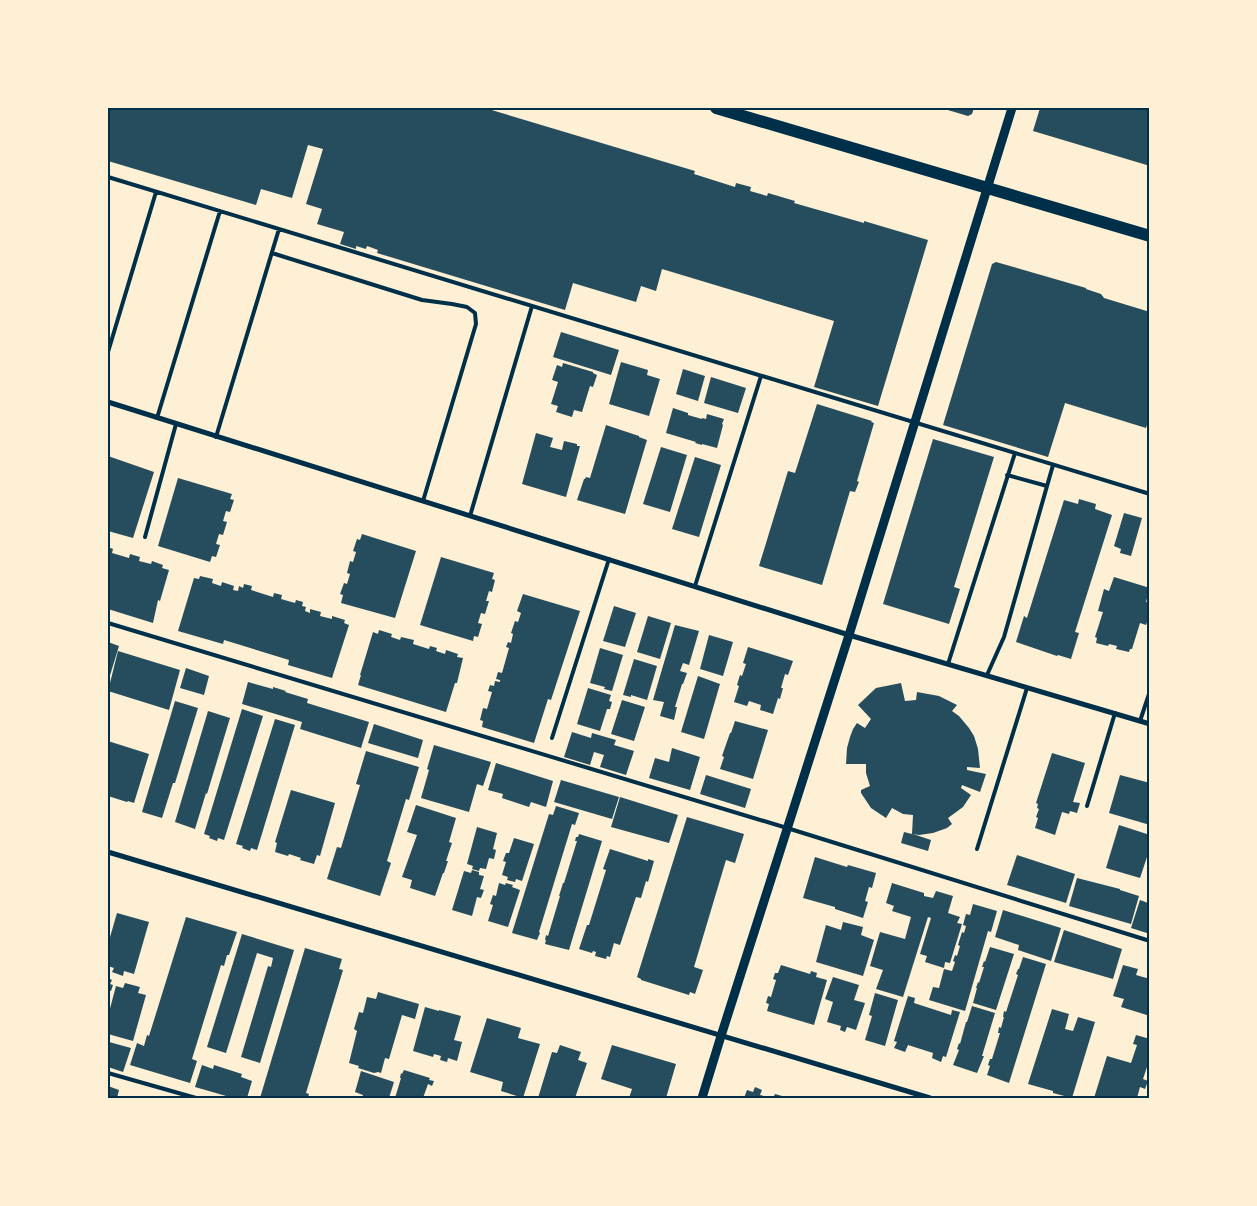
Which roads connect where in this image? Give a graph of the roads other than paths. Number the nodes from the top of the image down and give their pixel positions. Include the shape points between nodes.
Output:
1 (716, 108) edge
2 (1012, 108) edge
3 (108, 177) edge
4 (987, 188) junction
5 (156, 192) junction
6 (220, 211) junction
7 (279, 229) junction
8 (1150, 236) edge
9 (272, 253) junction
10 (532, 306) junction
11 (108, 352) edge
12 (761, 376) junction
13 (108, 402) edge
14 (158, 418) junction
15 (915, 423) junction
16 (176, 424) junction
17 (216, 437) junction
18 (1015, 453) junction
19 (1053, 465) junction
20 (1007, 475) junction
21 (1046, 486) junction
22 (1150, 494) edge
23 (423, 501) junction
24 (470, 516) junction
25 (145, 537) dead end
26 (609, 559) junction
27 (695, 586) junction
28 (108, 623) edge
29 (849, 635) junction
30 (948, 664) junction
31 (988, 675) junction
32 (1027, 688) junction
33 (1150, 691) edge
34 (1115, 713) junction
35 (1140, 721) junction
36 (1150, 724) edge
37 (552, 738) dead end
38 (1087, 806) dead end
39 (788, 828) junction
40 (977, 849) dead end
41 (108, 852) edge
42 (1150, 941) edge
43 (721, 1036) junction
44 (108, 1073) edge
45 (196, 1098) edge
46 (702, 1098) edge
47 (930, 1098) edge

1 - 4 main road
2 - 4 street
3 - 5 lane
4 - 8 main road
4 - 15 street
5 - 6 lane
5 - 11 lane
6 - 7 lane
6 - 14 lane
7 - 9 lane
7 - 10 lane
9 - 17 lane
9 - 23 lane via 422,300 452,304 475,313 476,324
10 - 12 lane
10 - 24 lane
12 - 15 lane
12 - 27 lane
13 - 14 street
14 - 16 street
15 - 18 lane
15 - 29 street
16 - 17 street
16 - 25 lane
17 - 23 street
18 - 19 lane
18 - 20 lane
19 - 21 lane
19 - 22 lane
20 - 21 lane
20 - 30 lane
21 - 31 lane via 1004,637
23 - 24 street
24 - 26 street
26 - 27 street
26 - 37 lane
27 - 29 street
28 - 39 lane
29 - 30 street
29 - 39 street
30 - 31 street
31 - 32 street
32 - 34 street
32 - 40 lane
33 - 35 lane
34 - 35 street
34 - 38 lane
35 - 36 street
39 - 42 lane
39 - 43 street
41 - 43 street
43 - 46 street
43 - 47 street
44 - 45 lane

